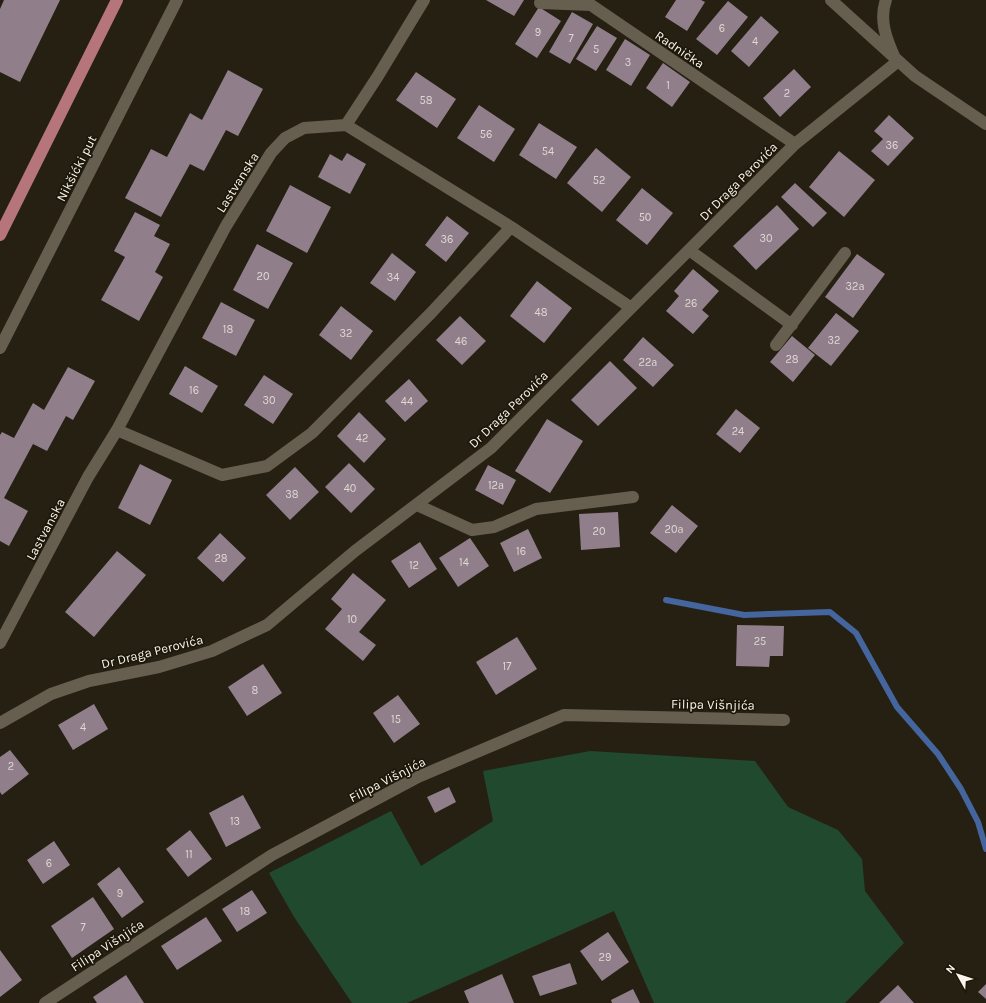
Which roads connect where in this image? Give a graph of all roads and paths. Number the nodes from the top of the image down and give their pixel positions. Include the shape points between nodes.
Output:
1 (117, 0) edge
2 (177, 0) edge
3 (424, 0) edge
4 (831, 0) edge
5 (886, 0) edge
6 (540, 3) dead end
7 (897, 62) junction
8 (986, 124) edge
9 (346, 126) junction
10 (795, 144) junction
11 (511, 227) junction
12 (0, 235) edge
13 (689, 250) junction
14 (845, 253) dead end
15 (630, 307) junction
16 (792, 325) junction
17 (776, 345) dead end
18 (0, 348) edge
19 (117, 430) junction
20 (633, 497) dead end
21 (417, 505) junction
22 (0, 643) edge
23 (784, 720) dead end
24 (0, 723) edge
25 (45, 1003) edge

1 - 12 main road
2 - 18 street, Nikšićki put
3 - 9 street
4 - 7 street
5 - 7 street via 883,7 884,34
6 - 10 street, Radnička via 591,5
7 - 8 street
7 - 10 street, Dr Draga Perovića
9 - 11 street
9 - 19 street, Lastvanska via 304,128 285,138 271,153 226,226
10 - 13 street, Dr Draga Perovića
11 - 15 street
11 - 19 street via 431,313 312,433 267,466 222,475
13 - 15 street, Dr Draga Perovića
13 - 16 street
14 - 16 street
15 - 21 street, Dr Draga Perovića via 491,448
16 - 17 street
19 - 22 street, Lastvanska via 88,477
20 - 21 street via 536,509 481,530 472,530
21 - 24 street, Dr Draga Perovića via 355,551 267,625 212,651 159,667 89,680 51,694
23 - 25 street, Filipa Višnjića via 564,715 418,777 272,855

